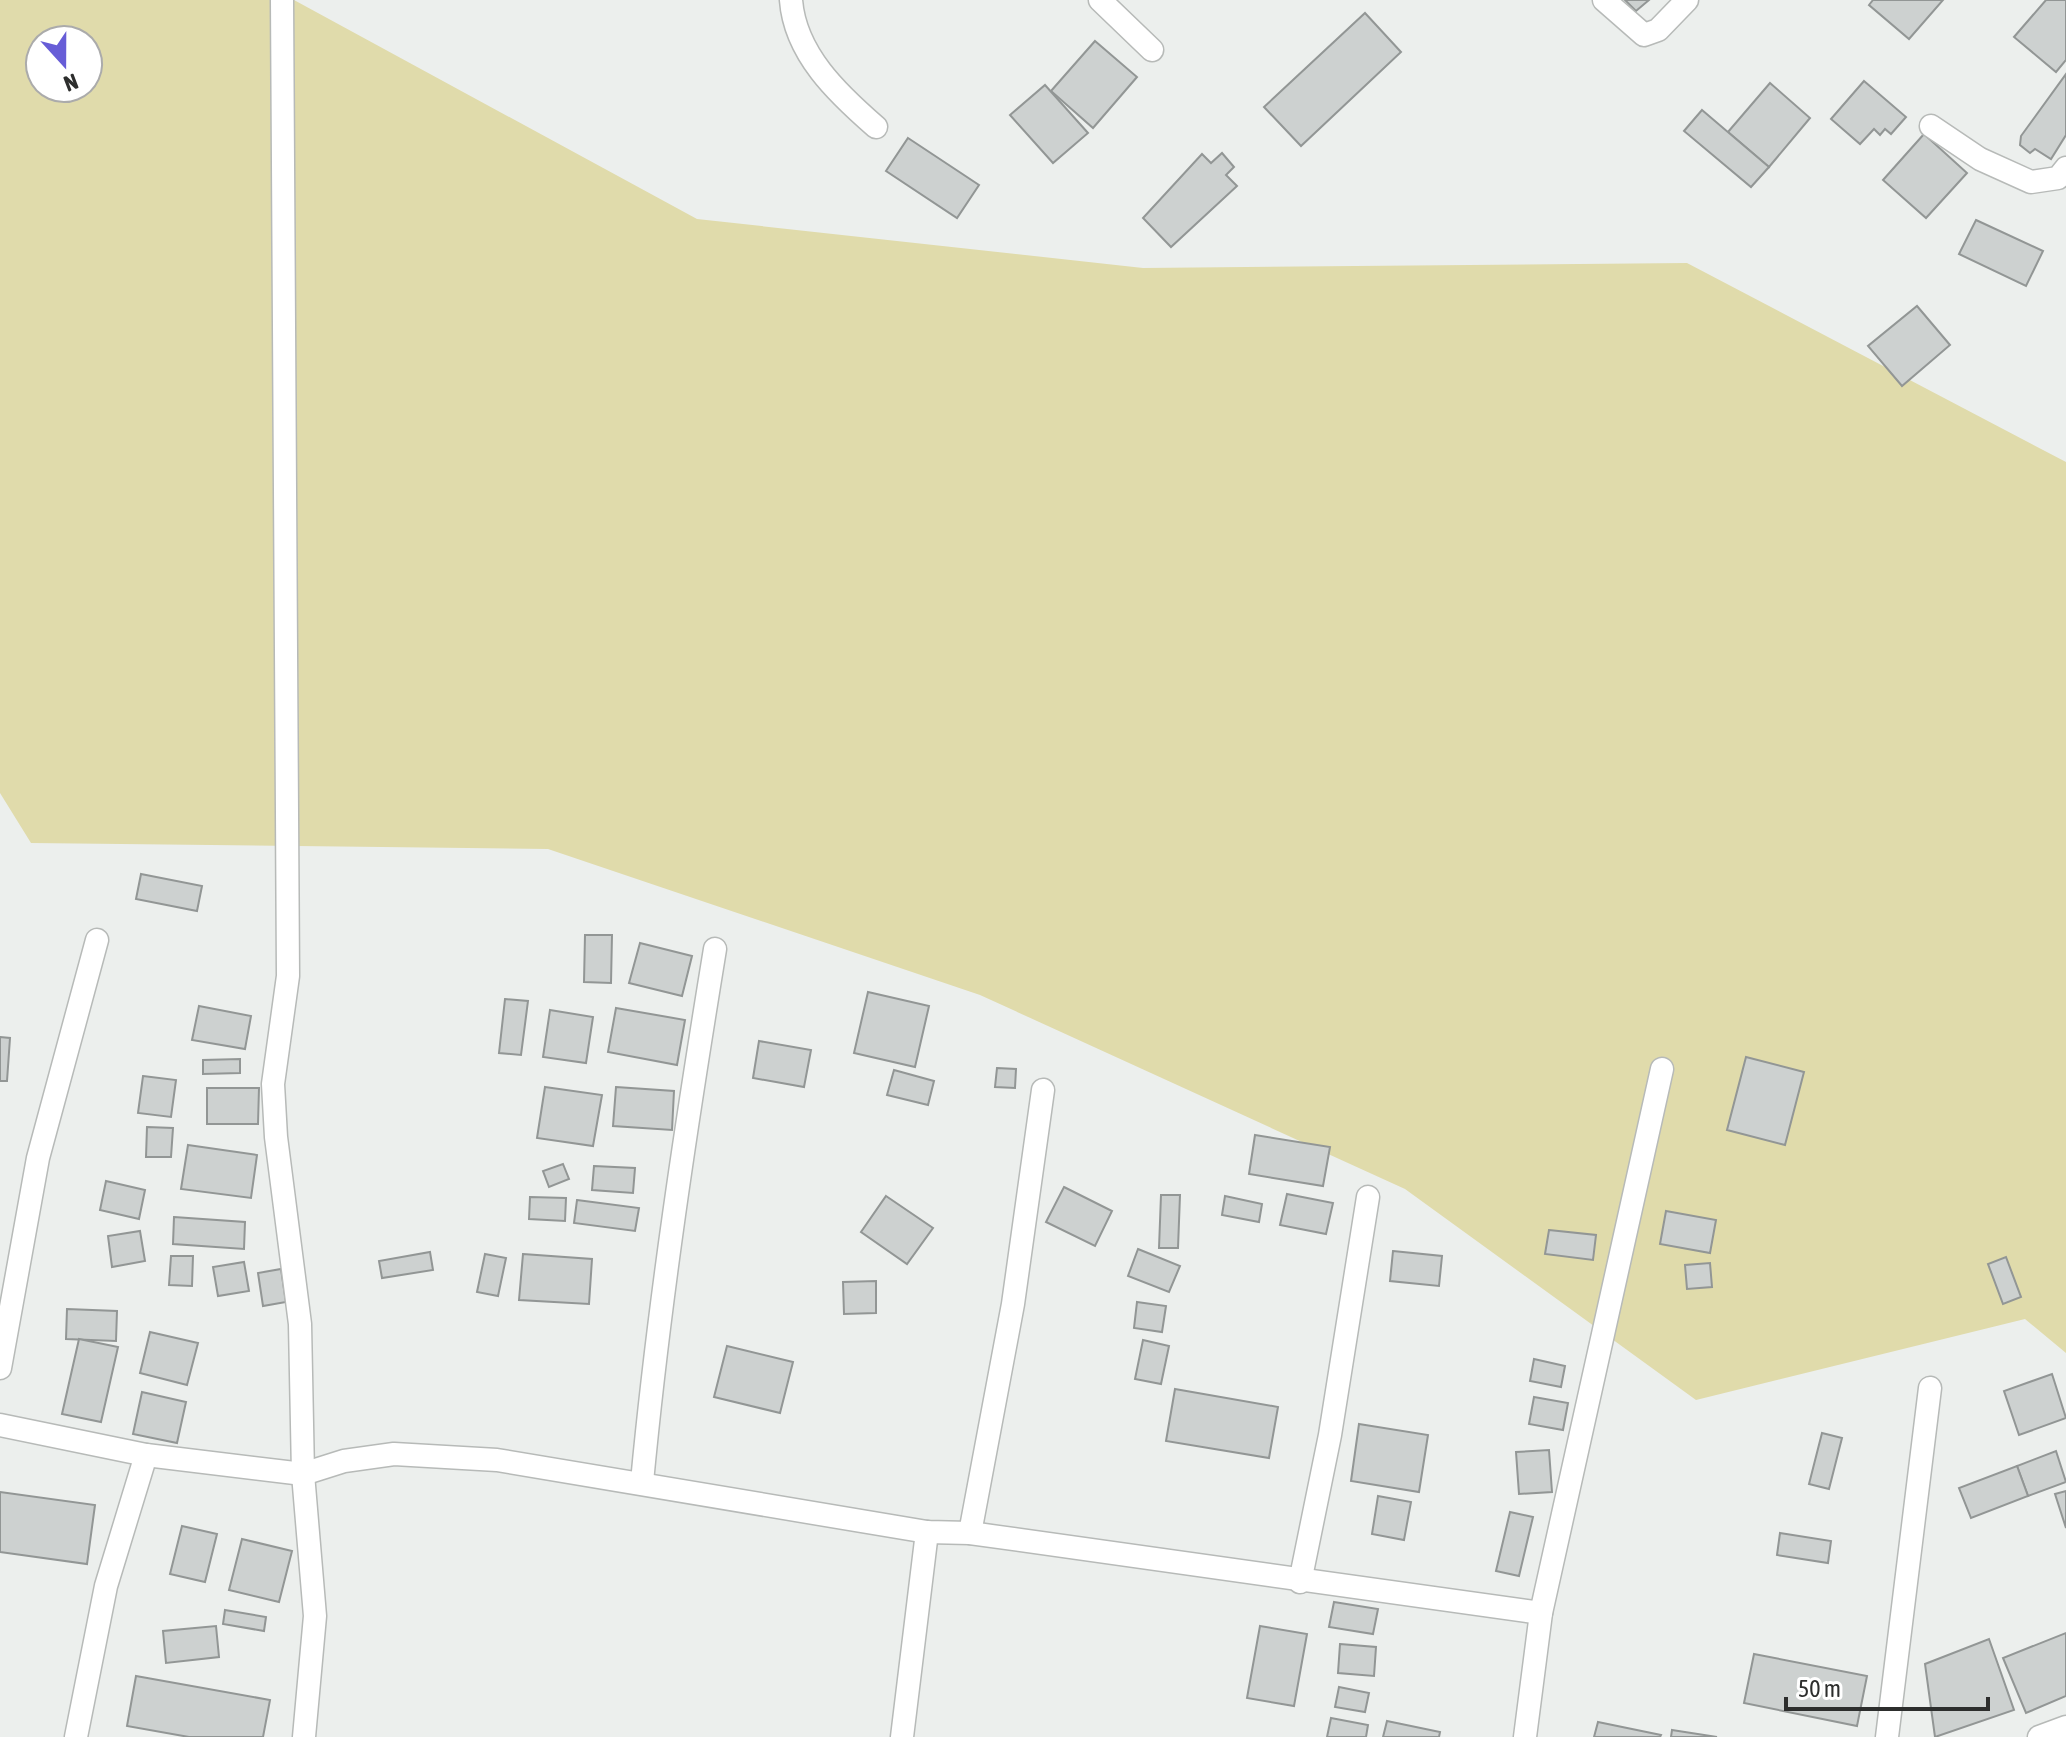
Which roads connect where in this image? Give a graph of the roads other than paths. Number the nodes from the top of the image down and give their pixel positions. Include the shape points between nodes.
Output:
1 (282, 0) edge
2 (791, 0) edge
3 (1100, 0) edge
4 (1604, 0) edge
5 (1687, 0) edge
6 (1152, 50) dead end
7 (1931, 126) dead end
8 (876, 127) dead end
9 (2066, 168) edge
10 (97, 940) dead end
11 (715, 949) dead end
12 (1662, 1069) dead end
13 (1043, 1090) dead end
14 (1368, 1197) dead end
15 (0, 1368) edge
16 (1930, 1388) dead end
17 (0, 1425) edge
18 (146, 1455) junction
19 (303, 1474) junction
20 (642, 1482) junction
21 (927, 1532) junction
22 (970, 1533) junction
23 (1300, 1582) junction
24 (1541, 1613) junction
25 (2066, 1727) edge
26 (76, 1737) edge
27 (304, 1737) edge
28 (902, 1737) edge
29 (1525, 1737) edge
30 (1887, 1737) edge
31 (2039, 1737) edge

1 - 19 street via 288,976 273,1084 300,1324
2 - 8 street via 793,20 830,87
3 - 6 street
4 - 5 street via 1644,35 1658,30
7 - 9 street via 1980,159 2031,182 2058,178
10 - 15 street via 38,1158
11 - 20 street via 672,1220
12 - 24 street
13 - 22 street via 1013,1304
14 - 23 street
16 - 30 street
17 - 18 street
18 - 19 street
18 - 26 street via 106,1586
19 - 20 street via 394,1454 497,1460
19 - 27 street via 315,1616
20 - 21 street
21 - 22 street
21 - 28 street
22 - 23 street
23 - 24 street
24 - 29 street
25 - 31 street

